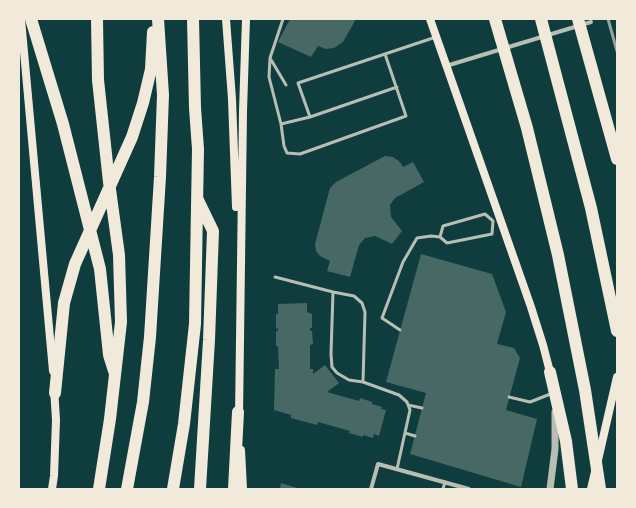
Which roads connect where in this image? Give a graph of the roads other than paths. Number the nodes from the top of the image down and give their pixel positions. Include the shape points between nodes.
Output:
1 (21, 19) edge
2 (31, 19) edge
3 (97, 19) edge
4 (153, 19) edge
5 (158, 19) edge
6 (193, 19) edge
7 (226, 19) edge
8 (246, 19) edge
9 (283, 19) edge
10 (430, 19) edge
11 (495, 19) edge
12 (541, 19) edge
13 (583, 22) edge
14 (436, 37) junction
15 (385, 54) junction
16 (270, 58) junction
17 (446, 66) junction
18 (286, 85) dead end
19 (397, 88) junction
20 (310, 117) junction
21 (280, 124) junction
22 (617, 159) edge
23 (197, 198) junction
24 (496, 220) junction
25 (440, 237) junction
26 (275, 277) dead end
27 (333, 292) junction
28 (240, 320) junction
29 (400, 330) dead end
30 (617, 331) edge
31 (550, 372) junction
32 (115, 377) junction
33 (617, 378) edge
34 (363, 382) junction
35 (55, 393) junction
36 (553, 393) junction
37 (509, 397) dead end
38 (408, 405) junction
39 (422, 408) dead end
40 (238, 412) junction
41 (404, 433) junction
42 (415, 436) dead end
43 (397, 469) junction
44 (446, 482) junction
45 (52, 489) edge
46 (99, 489) edge
47 (127, 489) edge
48 (173, 489) edge
49 (200, 489) edge
50 (234, 489) edge
51 (244, 489) edge
52 (371, 489) edge
53 (444, 489) edge
54 (469, 489) edge
55 (550, 489) edge
56 (572, 489) edge
57 (591, 489) edge
58 (600, 489) edge

1 - 35 main road
2 - 32 highway via 63,124 100,269 109,355
3 - 32 highway via 98,80 119,255 121,322
4 - 35 highway via 150,69 143,103 132,138 75,264 64,303
5 - 47 highway via 163,95 150,337 143,402
6 - 23 highway via 198,149
7 - 28 main road via 232,99
8 - 28 main road
9 - 16 lane
10 - 14 main road
11 - 58 highway via 537,167 564,286 585,390
12 - 30 highway via 584,180
13 - 17 street
13 - 22 highway
14 - 15 lane
14 - 17 main road
15 - 19 lane
15 - 20 lane via 298,83
16 - 18 lane
16 - 21 lane via 269,77
17 - 24 main road
19 - 20 lane
19 - 21 lane via 406,116 300,154 287,153
20 - 21 lane
23 - 48 highway via 195,324 184,424
23 - 49 highway via 213,231
24 - 25 lane via 485,214 443,226
24 - 25 lane via 492,234 447,243
24 - 31 main road via 536,322
25 - 29 lane via 417,238 403,262 382,318
26 - 27 lane
27 - 34 lane via 332,366 337,373 349,380
27 - 34 lane via 354,296 362,303 365,312
28 - 40 main road
31 - 36 street
31 - 56 highway via 566,441
32 - 46 highway
33 - 57 main road
34 - 38 lane via 399,395
35 - 45 main road
36 - 37 lane via 530,402
36 - 55 street via 555,449
38 - 39 lane
38 - 41 lane via 410,410
40 - 50 highway
40 - 51 main road
41 - 42 lane
41 - 43 lane
43 - 44 street
43 - 52 street via 378,464
44 - 53 lane
44 - 54 street

